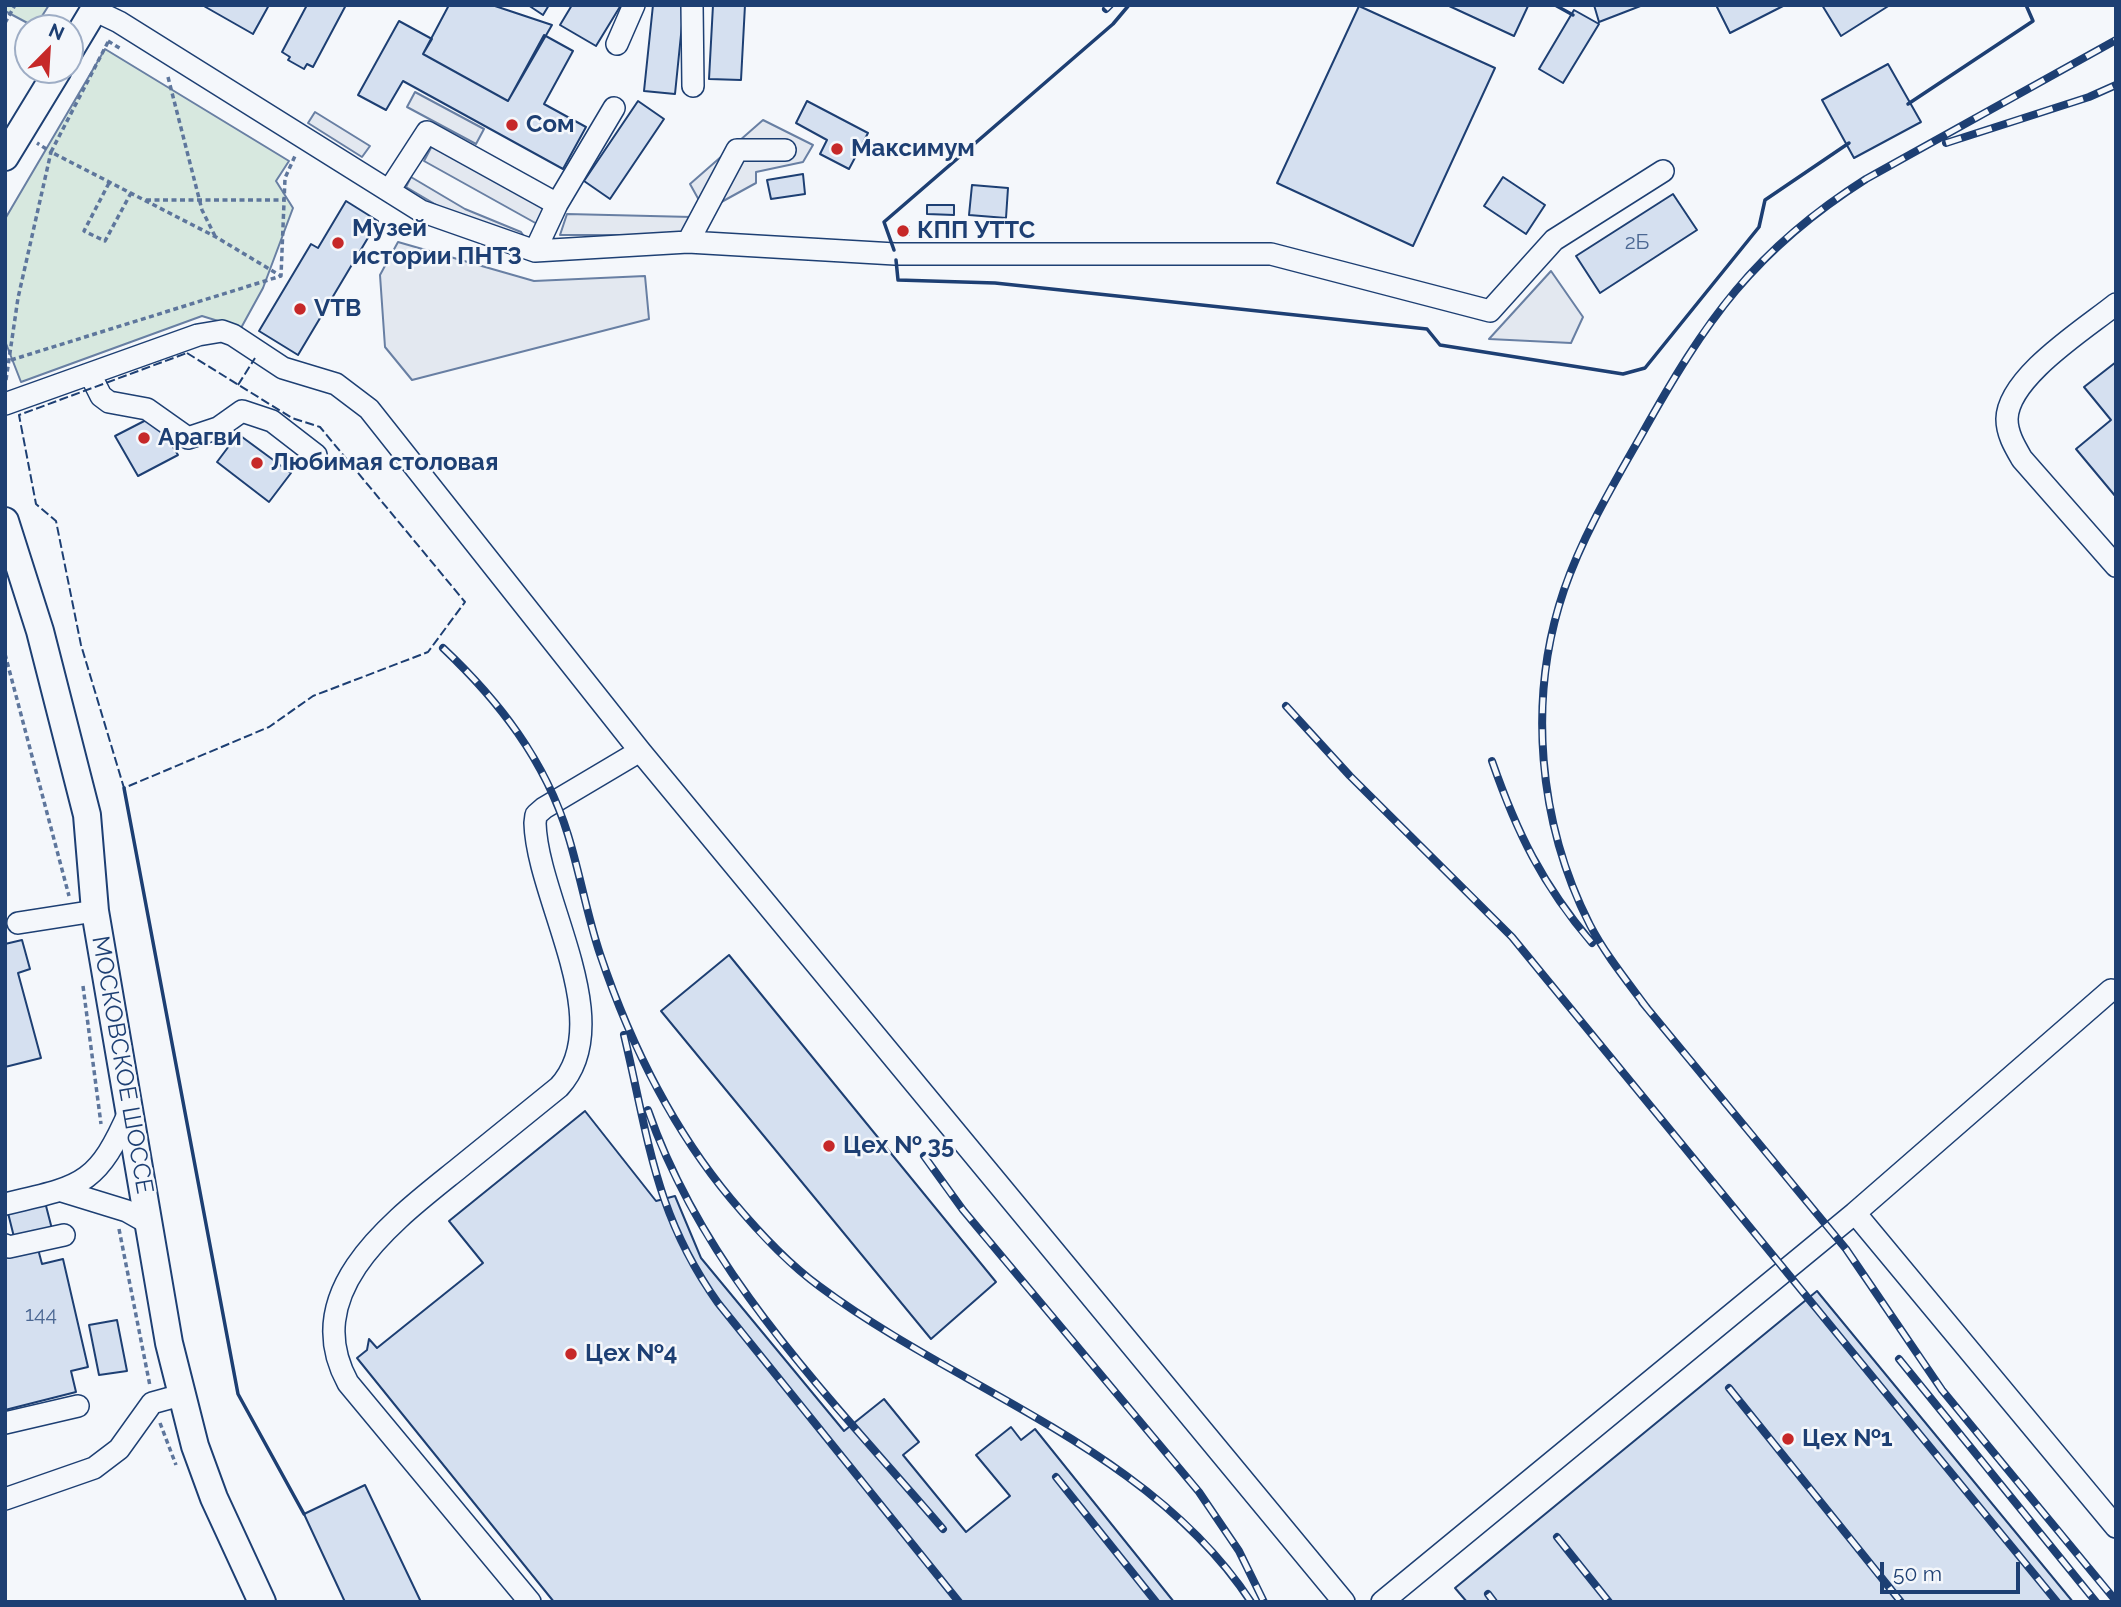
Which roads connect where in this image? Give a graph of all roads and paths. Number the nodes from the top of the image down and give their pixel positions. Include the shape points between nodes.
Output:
1 (15, 5) edge
2 (634, 5) edge
3 (692, 5) edge
4 (96, 8) edge
5 (5, 23) edge
6 (84, 27) edge
7 (108, 41) dead end
8 (617, 44) dead end
9 (168, 77) dead end
10 (50, 84) edge
11 (693, 86) dead end
12 (614, 108) dead end
13 (12, 128) edge
14 (785, 150) dead end
15 (51, 152) junction
16 (5, 157) edge
17 (297, 157) dead end
18 (1663, 171) dead end
19 (109, 183) junction
20 (390, 190) junction
21 (131, 193) junction
22 (144, 200) junction
23 (285, 200) junction
24 (199, 201) junction
25 (557, 204) junction
26 (216, 237) junction
27 (688, 242) junction
28 (535, 251) junction
29 (281, 276) junction
30 (2116, 304) edge
31 (11, 360) junction
32 (7, 367) edge
33 (90, 374) junction
34 (6, 380) edge
35 (5, 404) edge
36 (316, 455) dead end
37 (6, 526) edge
38 (2116, 566) edge
39 (640, 751) junction
40 (95, 911) junction
41 (18, 923) dead end
42 (2114, 986) edge
43 (130, 1110) junction
44 (62, 1191) junction
45 (5, 1205) edge
46 (1855, 1213) junction
47 (150, 1224) junction
48 (64, 1235) dead end
49 (5, 1245) edge
50 (181, 1395) junction
51 (78, 1406) dead end
52 (5, 1423) edge
53 (5, 1499) edge
54 (2116, 1527) edge
55 (262, 1602) edge
56 (530, 1602) edge
57 (1344, 1602) edge
58 (1382, 1602) edge

1 - 5 path
2 - 8 street
3 - 11 street
4 - 6 main road
4 - 20 street
7 - 15 path
9 - 24 path
10 - 13 main road
12 - 25 street
13 - 15 path
13 - 16 main road
14 - 27 street via 737,150
15 - 19 path
15 - 31 path via 18,298
17 - 23 path via 285,178
18 - 27 street via 1554,240 1490,311 1271,254 895,254
19 - 21 path
19 - 21 path via 84,231 105,241
20 - 25 street via 427,132
20 - 28 street via 421,211
21 - 22 path
22 - 24 path
22 - 26 path
23 - 24 path
23 - 29 path
24 - 26 path
25 - 28 street
26 - 29 path
27 - 28 street
29 - 31 path
30 - 38 street via 2024,379 2012,398 2007,419 2010,439 2022,459
31 - 32 path
32 - 34 path
33 - 35 street
33 - 36 street via 101,397 147,409 188,438 218,428 242,411 272,421
33 - 39 street via 198,335 222,331 283,368 352,394 369,409
37 - 40 main road, МОСКОВСКОЕ ШОССЕ via 40,631 87,815
39 - 56 street via 544,808 535,823 576,990 581,1040 575,1066 559,1087 376,1238 348,1282 333,1333 337,1364 348,1383
39 - 57 street
40 - 41 street
40 - 43 main road, МОСКОВСКОЕ ШОССЕ
42 - 46 street
43 - 44 street via 112,1152 88,1178
43 - 47 main road, МОСКОВСКОЕ ШОССЕ
44 - 45 street
44 - 47 street via 127,1211
46 - 54 street
46 - 58 street
47 - 50 main road, МОСКОВСКОЕ ШОССЕ
48 - 49 street
50 - 53 street via 152,1403 120,1449 94,1468
50 - 55 main road, МОСКОВСКОЕ ШОССЕ via 214,1498
51 - 52 street

